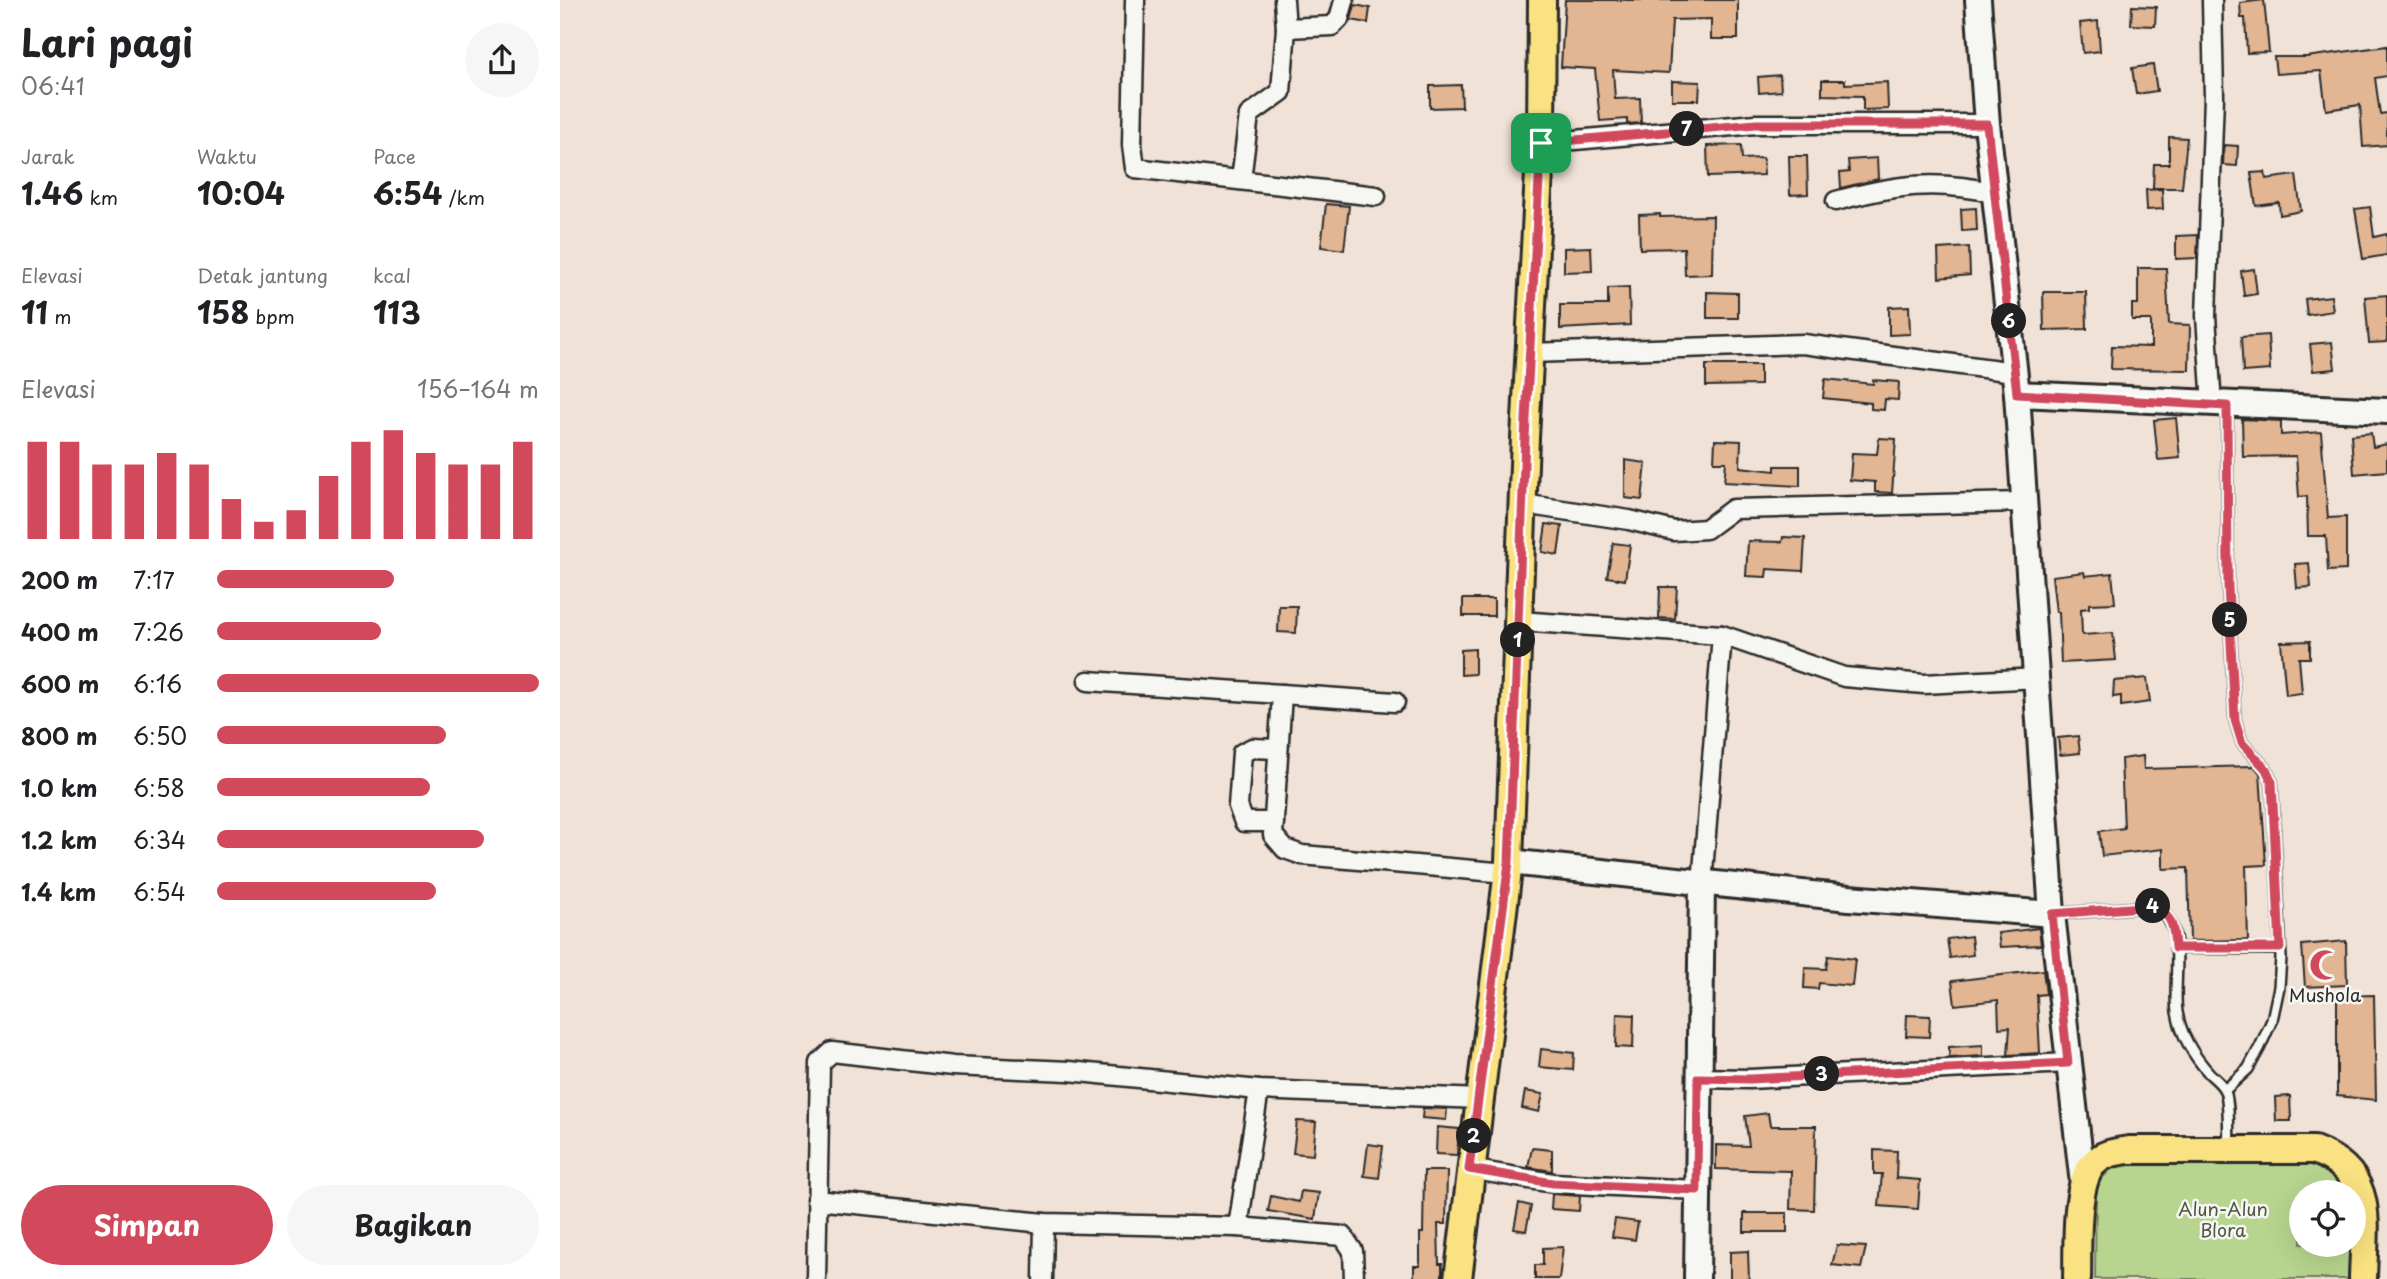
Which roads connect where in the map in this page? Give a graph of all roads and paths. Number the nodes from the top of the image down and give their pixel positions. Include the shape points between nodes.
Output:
1 (1135, 0) edge
2 (1284, 0) edge
3 (1542, 0) edge
4 (1978, 0) edge
5 (2212, 0) edge
6 (1344, 1) edge
7 (1286, 28) junction
8 (1987, 124) junction
9 (1541, 143) junction
10 (1241, 180) junction
11 (1995, 192) junction
12 (1376, 196) dead end
13 (1836, 201) dead end
14 (1530, 352) junction
15 (2016, 383) junction
16 (2219, 405) junction
17 (2387, 411) edge
18 (2022, 502) junction
19 (1524, 504) junction
20 (1518, 621) junction
21 (1722, 635) junction
22 (2038, 678) junction
23 (1088, 681) dead end
24 (1282, 694) junction
25 (1395, 702) dead end
26 (1277, 749) junction
27 (1274, 822) junction
28 (1508, 867) junction
29 (1702, 884) junction
30 (2052, 914) junction
31 (2175, 948) junction
32 (2280, 948) junction
33 (2068, 1063) junction
34 (1698, 1078) junction
35 (1259, 1090) junction
36 (2225, 1090) junction
37 (1480, 1099) junction
38 (2230, 1150) junction
39 (1469, 1169) junction
40 (2083, 1184) junction
41 (1697, 1190) junction
42 (816, 1200) junction
43 (1044, 1223) junction
44 (1238, 1227) junction
45 (2366, 1277) edge
46 (816, 1279) edge
47 (1043, 1279) edge
48 (1354, 1279) edge
49 (1458, 1279) edge
50 (1697, 1279) edge
51 (2077, 1279) edge

1 - 10 street via 1135,168
2 - 7 street
3 - 9 main road
4 - 8 main road
5 - 16 street via 2214,97 2206,316
6 - 7 street via 1332,26
7 - 10 street via 1281,92 1249,116
8 - 9 street via 1756,124
8 - 11 main road
9 - 14 main road
10 - 12 street
11 - 13 street via 1955,184 1909,185
11 - 15 main road
14 - 15 street via 1803,344
14 - 19 main road
15 - 16 main road
15 - 18 main road
16 - 17 main road
16 - 32 lane via 2235,720 2242,743 2272,782
18 - 19 street via 1733,509 1697,531 1674,531
18 - 22 main road
19 - 20 main road
20 - 21 street
20 - 28 main road
21 - 22 street via 1844,677 1924,684
21 - 29 street
22 - 30 main road
23 - 24 street
24 - 25 street
24 - 26 street
26 - 27 street
26 - 27 street via 1247,749 1240,761 1238,806 1244,822
27 - 28 street via 1278,843 1302,855
28 - 29 main road
28 - 37 main road
29 - 30 main road
29 - 34 main road
30 - 31 lane via 2155,906 2172,922
30 - 33 main road
31 - 32 lane
31 - 36 lane via 2176,1010 2182,1033 2194,1056
32 - 36 lane via 2272,1020 2248,1069
33 - 34 street
33 - 40 main road
34 - 41 main road
35 - 37 street
35 - 42 street via 832,1052 820,1063
35 - 44 street
36 - 38 lane
37 - 39 main road
38 - 40 main road via 2109,1153 2093,1164
38 - 45 main road via 2314,1150 2348,1168 2358,1182 2362,1201
39 - 41 street via 1553,1183
39 - 49 main road
40 - 51 main road
41 - 50 main road
42 - 43 street
42 - 46 street
43 - 44 street
43 - 47 street
44 - 48 street via 1343,1236 1353,1251

